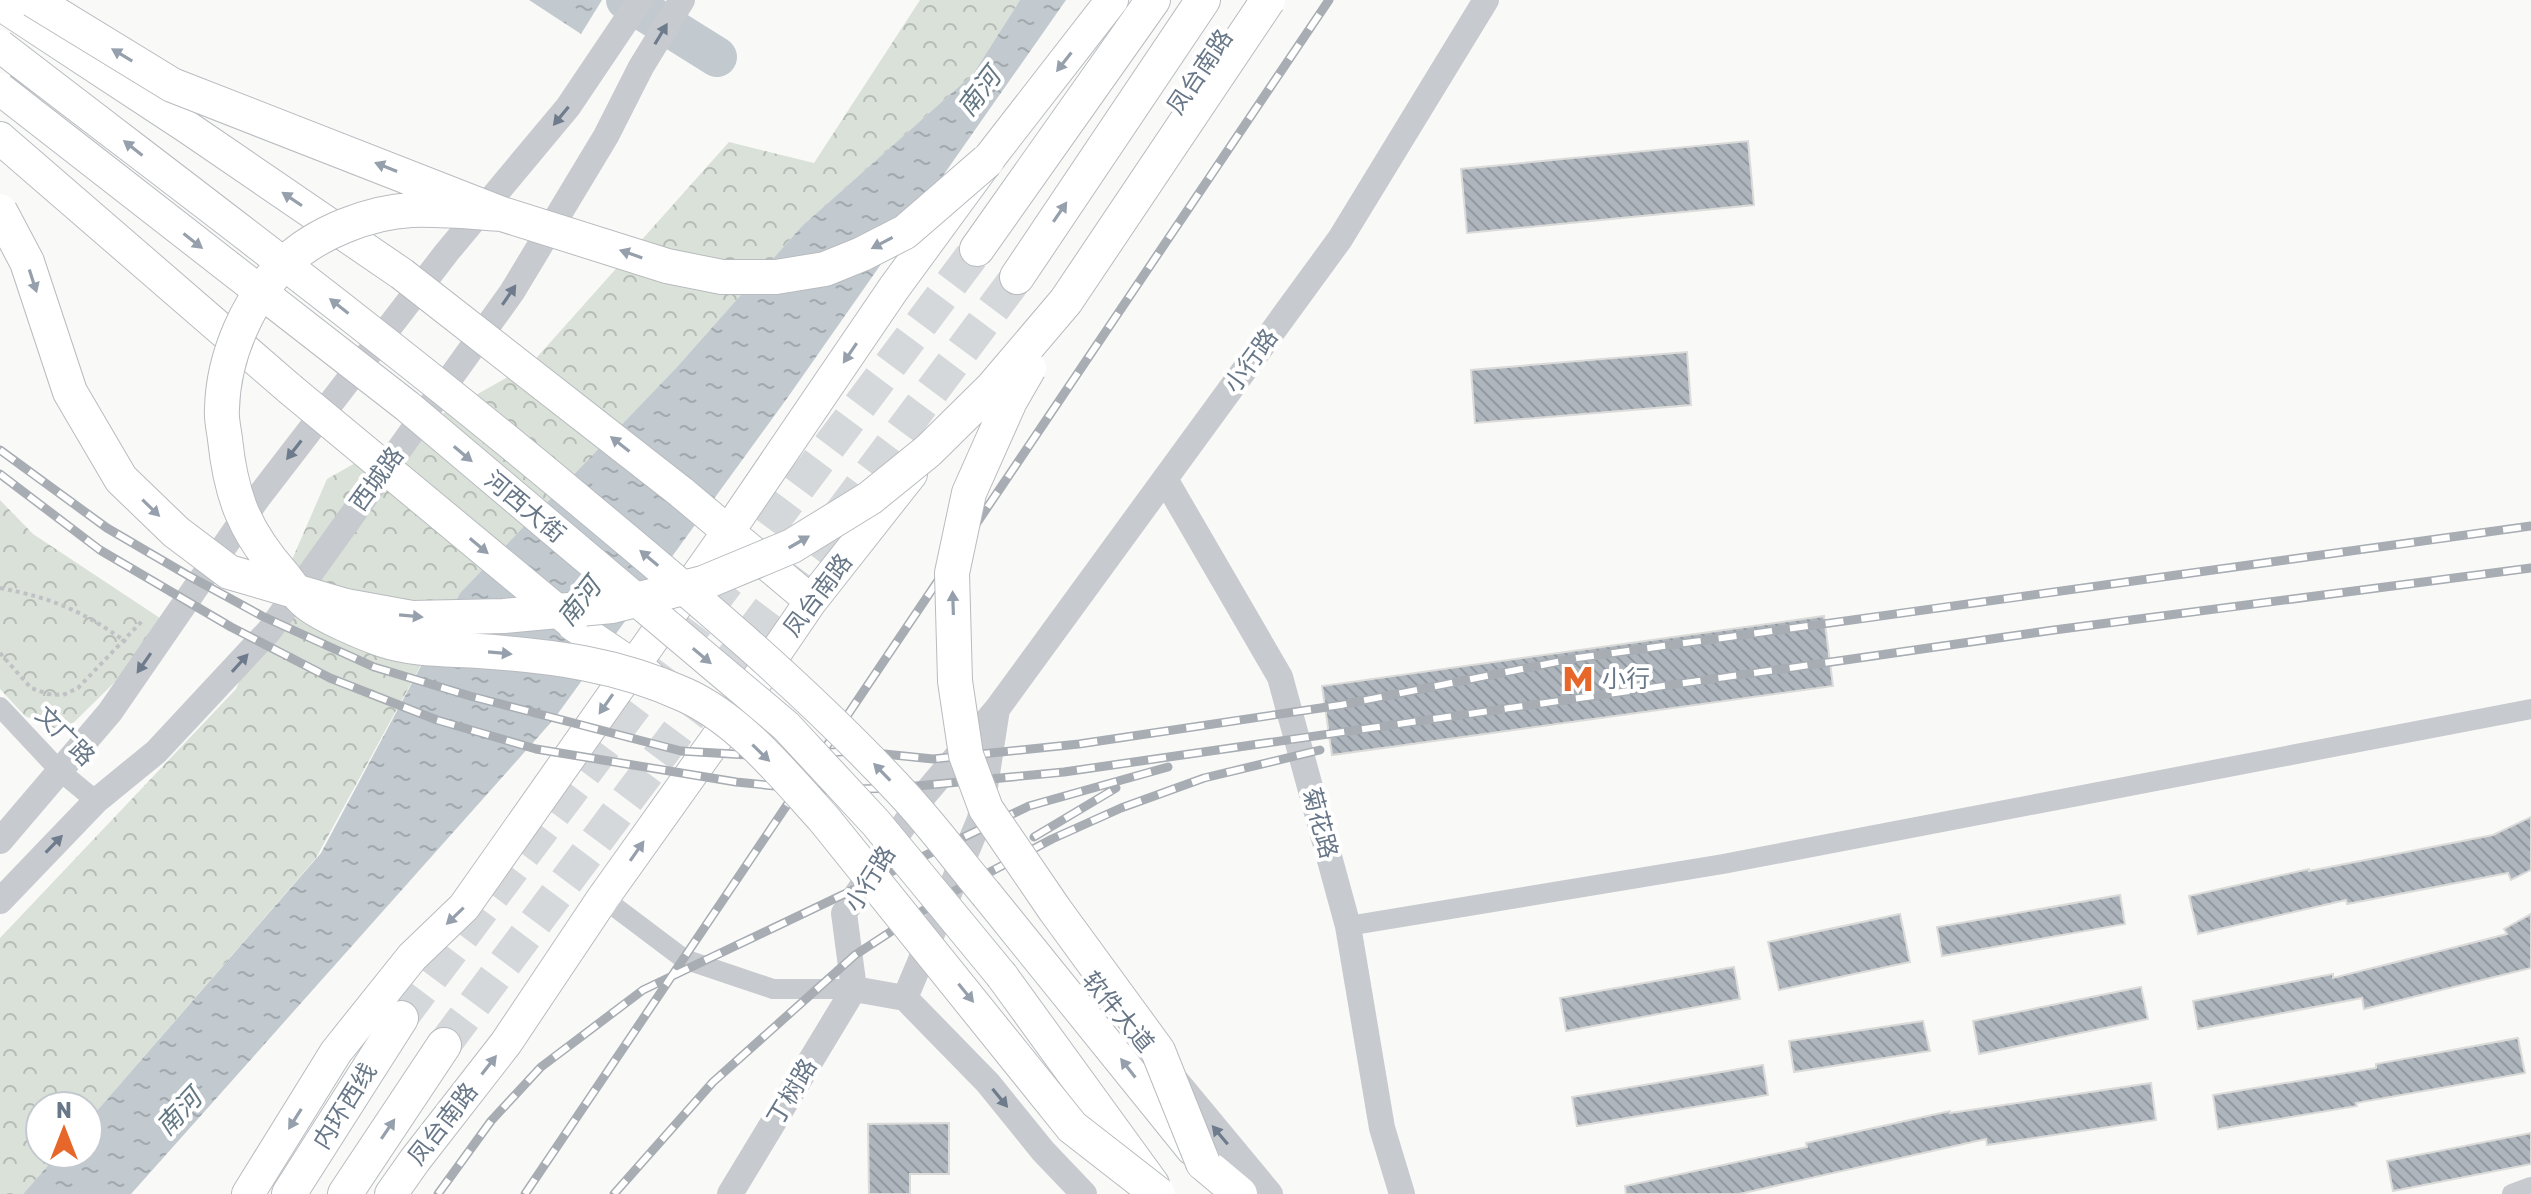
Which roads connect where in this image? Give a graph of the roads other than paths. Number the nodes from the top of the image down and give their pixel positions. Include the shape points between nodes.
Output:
1 (33, 0) edge
2 (640, 0) edge
3 (682, 0) edge
4 (1112, 0) edge
5 (1153, 0) edge
6 (1203, 0) edge
7 (1248, 0) edge
8 (1268, 0) edge
9 (1486, 0) edge
10 (0, 4) edge
11 (0, 46) edge
12 (0, 89) edge
13 (0, 138) edge
14 (987, 161) junction
15 (0, 211) edge
16 (502, 214) junction
17 (977, 249) tunnel mouth
18 (1017, 277) tunnel mouth
19 (1066, 301) junction
20 (1165, 479) junction
21 (728, 532) junction
22 (811, 601) junction
23 (634, 665) junction
24 (0, 707) edge
25 (997, 709) junction
26 (2531, 709) edge
27 (722, 731) junction
28 (60, 771) junction
29 (96, 801) junction
30 (980, 819) junction
31 (0, 841) edge
32 (987, 895) joint
33 (603, 898) junction
34 (0, 901) edge
35 (1348, 926) junction
36 (854, 989) junction
37 (905, 998) junction
38 (401, 1018) tunnel mouth
39 (444, 1045) tunnel mouth
40 (1203, 1163) junction
41 (2531, 1187) edge
42 (248, 1194) edge
43 (289, 1194) edge
44 (345, 1194) edge
45 (391, 1194) edge
46 (730, 1194) edge
47 (1084, 1194) edge
48 (1159, 1194) edge
49 (1230, 1194) edge
50 (1240, 1194) edge
51 (1270, 1194) edge
52 (1402, 1194) edge
53 (2512, 1194) edge

16 -> 1 highway, bridge via 172,85
2 -> 28 street via 568,107 447,252 257,499 110,712
29 -> 3 street, 西城路 via 156,752 269,631 512,292
4 -> 14 main road
5 - 17 highway
18 -> 6 highway, 凤台南路
7 - 22 main road, 凤台南路 via 1060,282
8 - 19 highway, bridge
9 - 20 street, 小行路 via 1340,239
21 -> 10 main road, bridge via 402,274
32 -> 11 main road, 河西大街, bridge via 906,796 824,712 704,604 360,323
12 -> 48 main road, 河西大街, bridge via 407,406 786,726 876,823 1002,976
13 -> 23 main road, bridge via 572,624
14 -> 16 highway, bridge via 905,232 825,269 776,277 722,277 667,266
14 -> 21 main road, bridge
15 -> 19 highway, bridge via 27,262 70,392 121,479 176,532 229,572 346,606 412,618 612,606 703,583 792,546 870,498 928,451 993,387
16 -> 48 highway, bridge via 410,210 362,220 293,255 266,282 230,361 222,409 228,468 240,511 263,553 306,603 384,640 610,667 687,696 718,714 824,819 1072,1127
40 -> 19 highway, bridge via 1158,1051 986,809 966,755 955,681 952,573 969,493 1010,401
20 - 25 street, 小行路
20 - 35 street, 菊花路 via 1280,677
21 - 22 main road
21 - 23 main road
22 - 27 main road, 凤台南路
23 - 27 main road
23 -> 42 main road via 464,907 412,957 336,1052
24 - 28 street, 文广路
25 - 30 street, 小行路
25 - 36 street, 小行路 via 925,794 844,913
26 - 35 street via 1723,864
33 -> 27 main road, 凤台南路
28 - 29 street, 文广路
28 - 31 street
34 -> 29 street, 西城路
30 - 37 street, 小行路
51 -> 30 street, 软件大道 via 1043,921
40 -> 32 main road, 软件大道, bridge
33 - 36 street via 684,959 773,989
45 -> 33 main road, 凤台南路 via 506,1043
35 - 52 street, 菊花路 via 1382,1128
36 - 37 street
36 - 46 street, 丁树路
37 -> 47 street
38 - 43 highway, 内环西线
44 -> 39 highway, 内环西线
40 - 49 main road, 软件大道
40 - 50 highway
41 - 53 street

